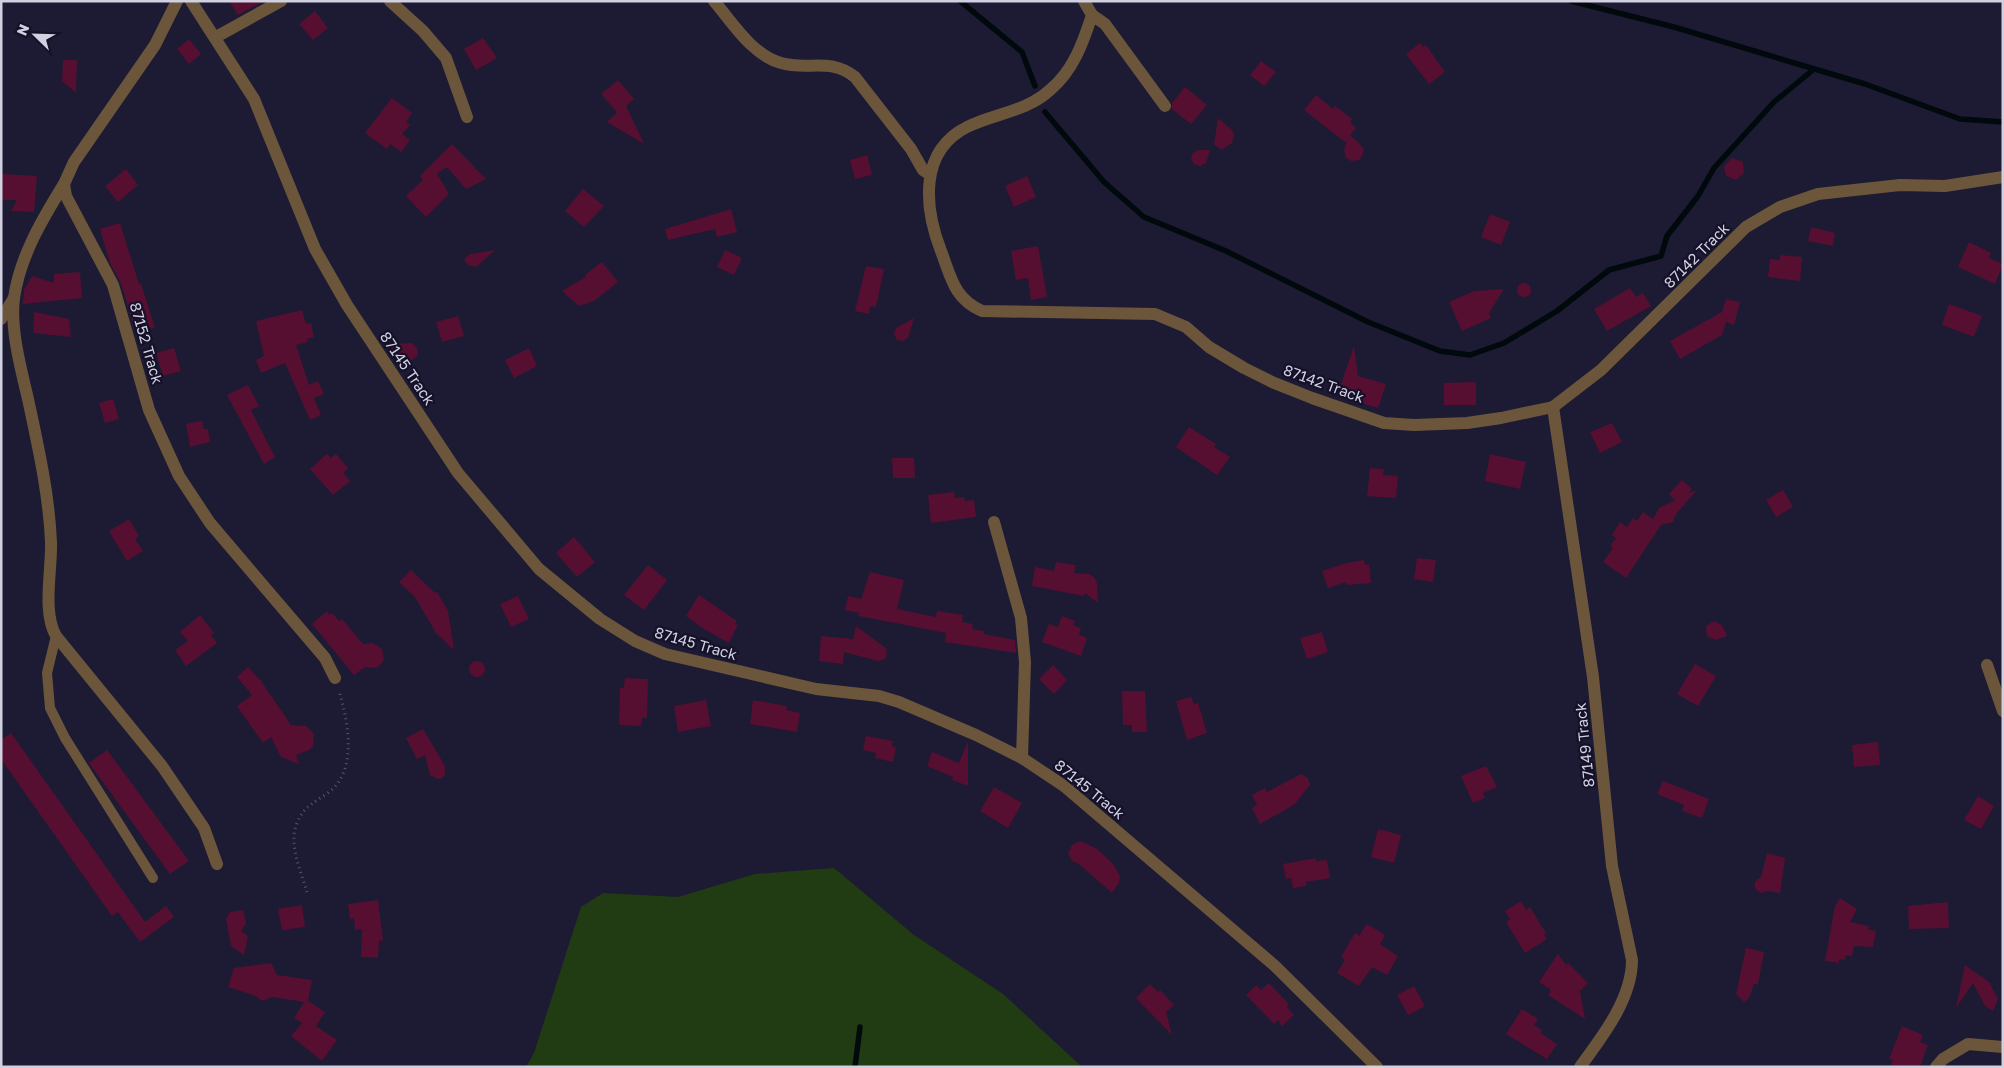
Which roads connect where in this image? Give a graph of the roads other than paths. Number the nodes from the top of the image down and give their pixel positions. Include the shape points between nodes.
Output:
1 (177, 1) edge
2 (191, 1) edge
3 (282, 1) edge
4 (390, 1) edge
5 (714, 1) edge
6 (1084, 1) edge
7 (1092, 15) junction
8 (216, 37) junction
9 (1165, 106) dead end
10 (467, 117) dead end
11 (929, 174) junction
12 (2003, 177) edge
13 (64, 184) junction
14 (14, 298) junction
15 (1, 319) edge
16 (1553, 406) junction
17 (994, 522) dead end
18 (56, 636) junction
19 (1987, 665) dead end
20 (335, 678) road end
21 (2003, 711) edge
22 (1022, 758) junction
23 (217, 864) dead end
24 (153, 878) dead end
25 (2003, 1047) edge
26 (1377, 1067) edge
27 (1580, 1067) edge
28 (1936, 1067) edge

1 - 13 street via 154,45 74,162
2 - 8 street, 87145 Track
3 - 8 street
4 - 10 street via 423,31 446,58
5 - 11 street via 768,58 791,65 835,66 855,77
6 - 7 street
7 - 9 street via 1105,24
7 - 11 street, 87142 Track via 1069,70 1058,84 1030,104 968,127 949,138 937,153
8 - 22 street, 87145 Track via 254,98 315,249 347,305 458,473 539,569 568,595 621,632 665,654 816,689 879,696 976,735
11 - 16 street, 87142 Track via 938,242 956,291 963,301 982,311 1155,314 1186,327 1209,347 1272,382 1384,422 1414,425 1467,423
12 - 16 street, 87142 Track via 1945,186 1900,185 1818,194 1798,199 1762,216 1746,227 1601,370
13 - 14 street via 40,223
13 - 20 street, 87152 Track via 66,196 113,285 149,410 179,476 210,523 325,658
14 - 15 street
14 - 18 street via 19,360 44,476 51,542 49,619
16 - 27 street, 87149 Track via 1593,677 1612,866 1632,960 1630,979 1622,1000
17 - 22 street via 1021,618 1025,662
18 - 23 street via 162,766 204,828
18 - 24 lane via 47,672 50,708 65,738
19 - 21 street
22 - 26 street, 87145 Track via 1064,786 1275,966
25 - 28 street via 1968,1044

